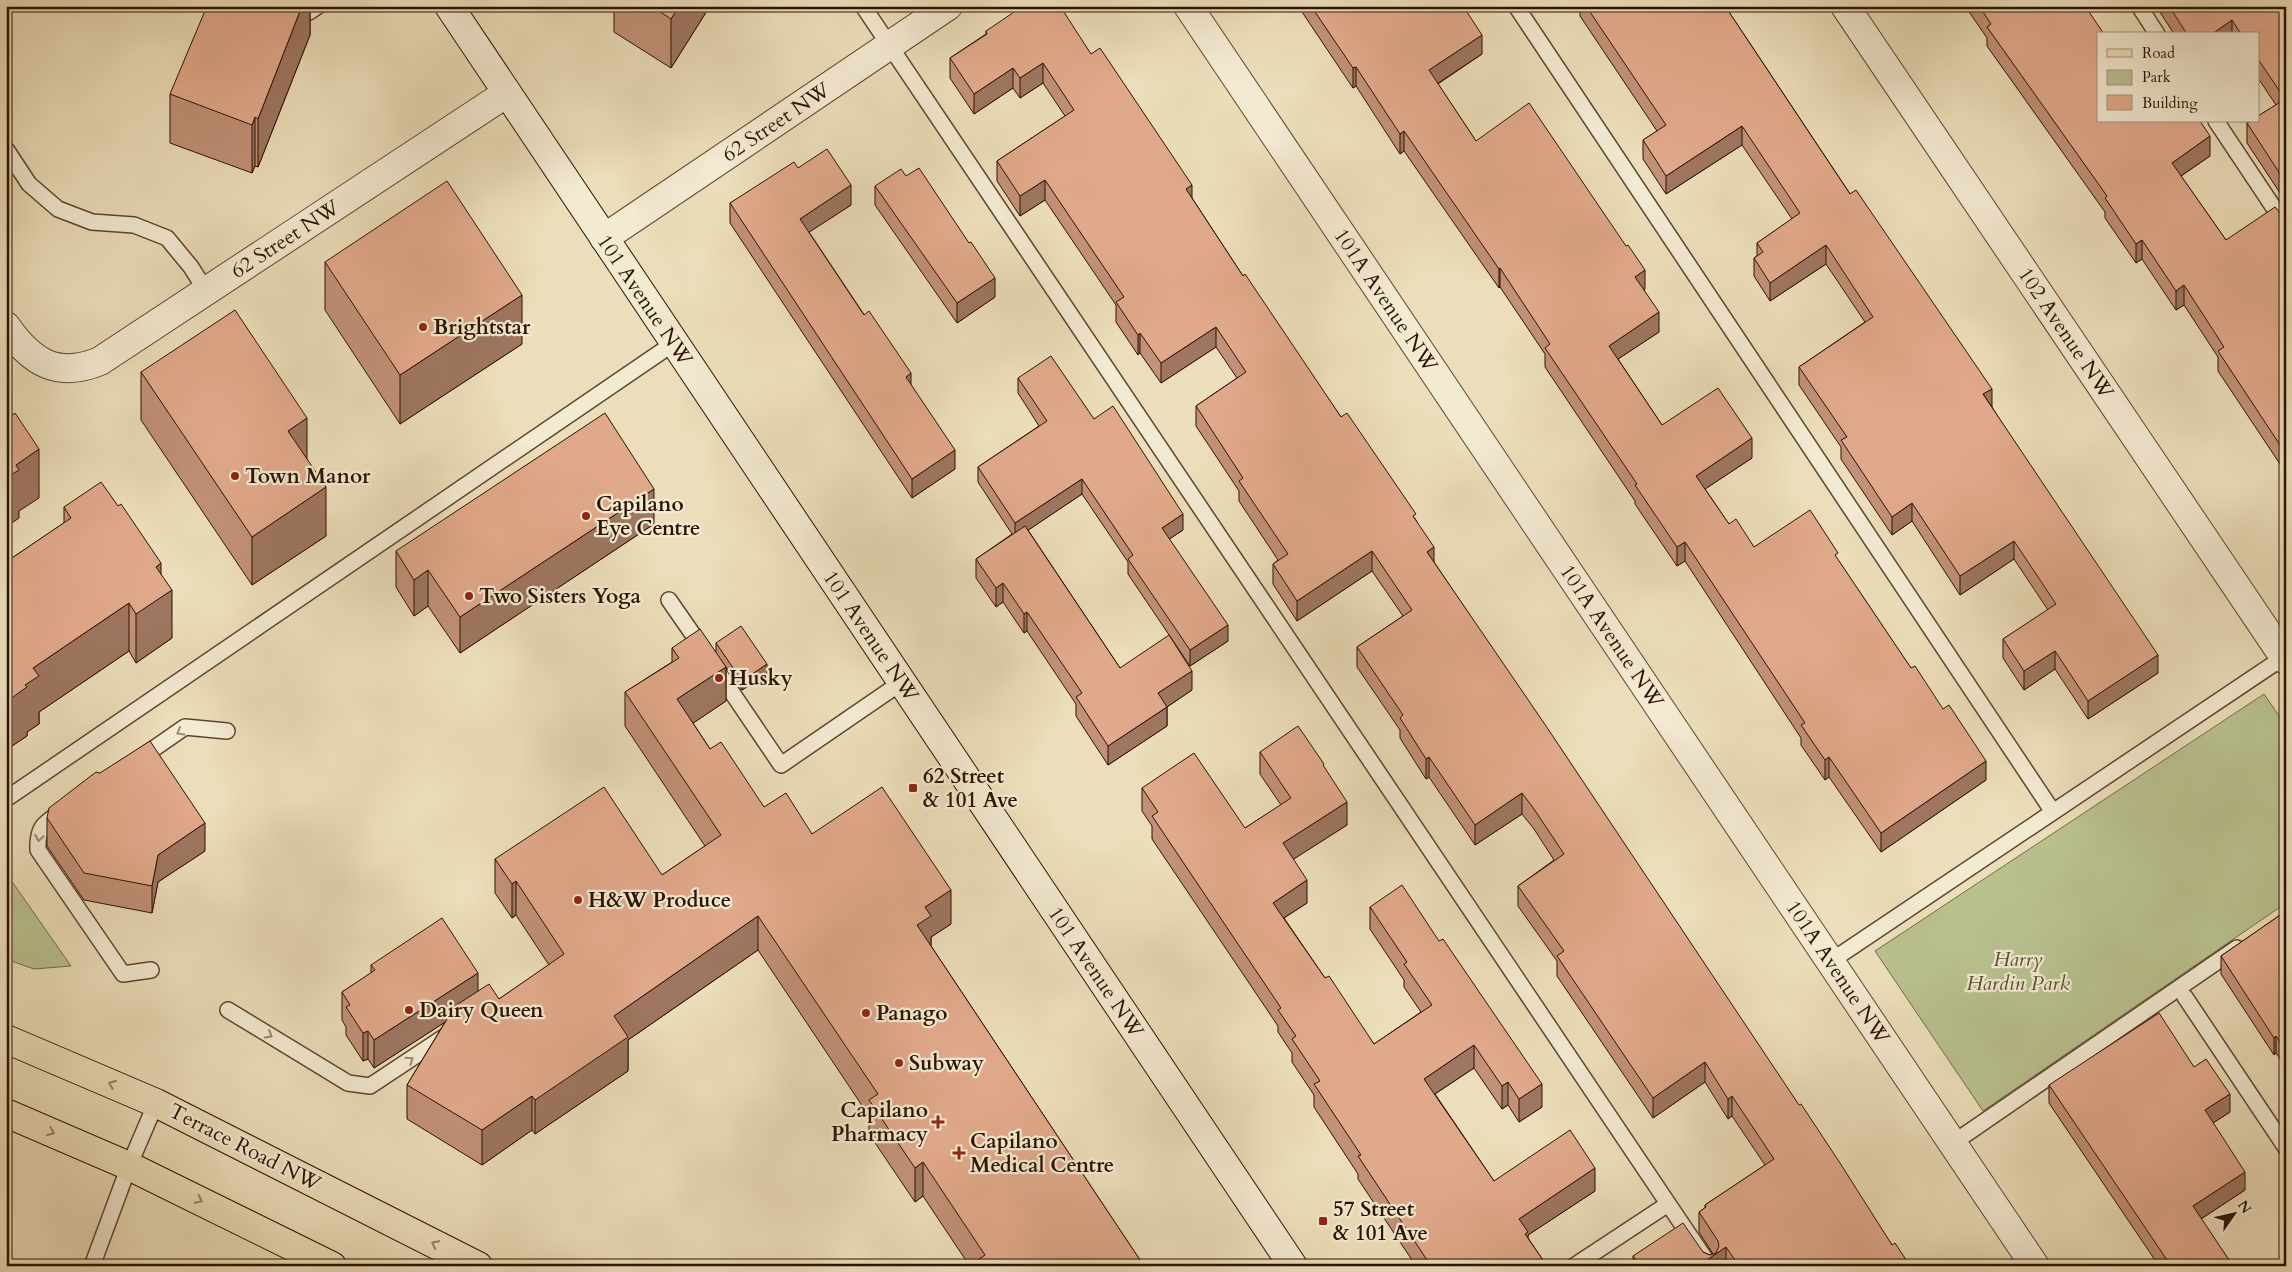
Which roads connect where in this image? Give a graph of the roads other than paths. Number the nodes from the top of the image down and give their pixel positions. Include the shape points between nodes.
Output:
1 (294, 6) edge
2 (318, 6) edge
3 (449, 6) edge
4 (863, 6) edge
5 (948, 6) edge
6 (1188, 6) edge
7 (1516, 6) edge
8 (1845, 6) edge
9 (2139, 6) edge
10 (2156, 32) edge
11 (889, 46) junction
12 (507, 93) junction
13 (2217, 122) edge
14 (6, 149) edge
15 (2286, 226) edge
16 (604, 238) junction
17 (206, 291) junction
18 (6, 326) edge
19 (674, 342) junction
20 (670, 600) dead end
21 (2285, 658) edge
22 (902, 682) junction
23 (227, 731) dead end
24 (130, 765) edge
25 (6, 798) edge
26 (74, 803) edge
27 (2053, 812) junction
28 (2253, 937) edge
29 (1830, 961) junction
30 (151, 970) dead end
31 (2185, 997) dead end
32 (228, 1010) dead end
33 (461, 1026) edge
34 (6, 1039) edge
35 (156, 1103) junction
36 (6, 1113) edge
37 (1953, 1143) junction
38 (2286, 1148) edge
39 (129, 1166) junction
40 (1668, 1204) junction
41 (92, 1266) edge
42 (332, 1266) edge
43 (478, 1266) edge
44 (1292, 1266) edge
45 (1574, 1266) edge
46 (1710, 1266) edge
47 (2035, 1266) edge

1 - 2 lane via 309,12
3 - 12 street, 101 Avenue NW
4 - 11 lane
5 - 11 street, 62 Street NW
6 - 29 street, 101A Avenue NW
7 - 27 lane
8 - 21 street, 102 Avenue NW
9 - 10 lane
11 - 16 street, 62 Street NW
11 - 40 lane
12 - 16 street, 101 Avenue NW
12 - 17 street, 62 Street NW
13 - 15 lane
14 - 17 lane via 29,184 58,209 92,222 134,225 167,238
16 - 19 street, 101 Avenue NW
17 - 18 street, 62 Street NW via 87,367 56,368 41,362
19 - 22 street, 101 Avenue NW
19 - 25 lane
20 - 22 lane via 781,765
21 - 27 lane
22 - 44 street, 101 Avenue NW
23 -> 24 lane via 185,727
26 -> 30 lane via 43,825 38,836 38,850 123,974
27 - 29 lane
28 - 37 lane
29 - 37 street, 101A Avenue NW
31 - 38 lane
32 -> 33 lane via 348,1083 370,1086
35 -> 34 main road, Terrace Road NW
35 - 39 lane
43 -> 35 main road, Terrace Road NW
36 -> 39 main road
37 - 47 street, 101A Avenue NW
39 - 41 lane
39 -> 42 main road
40 - 45 lane
40 - 46 lane

